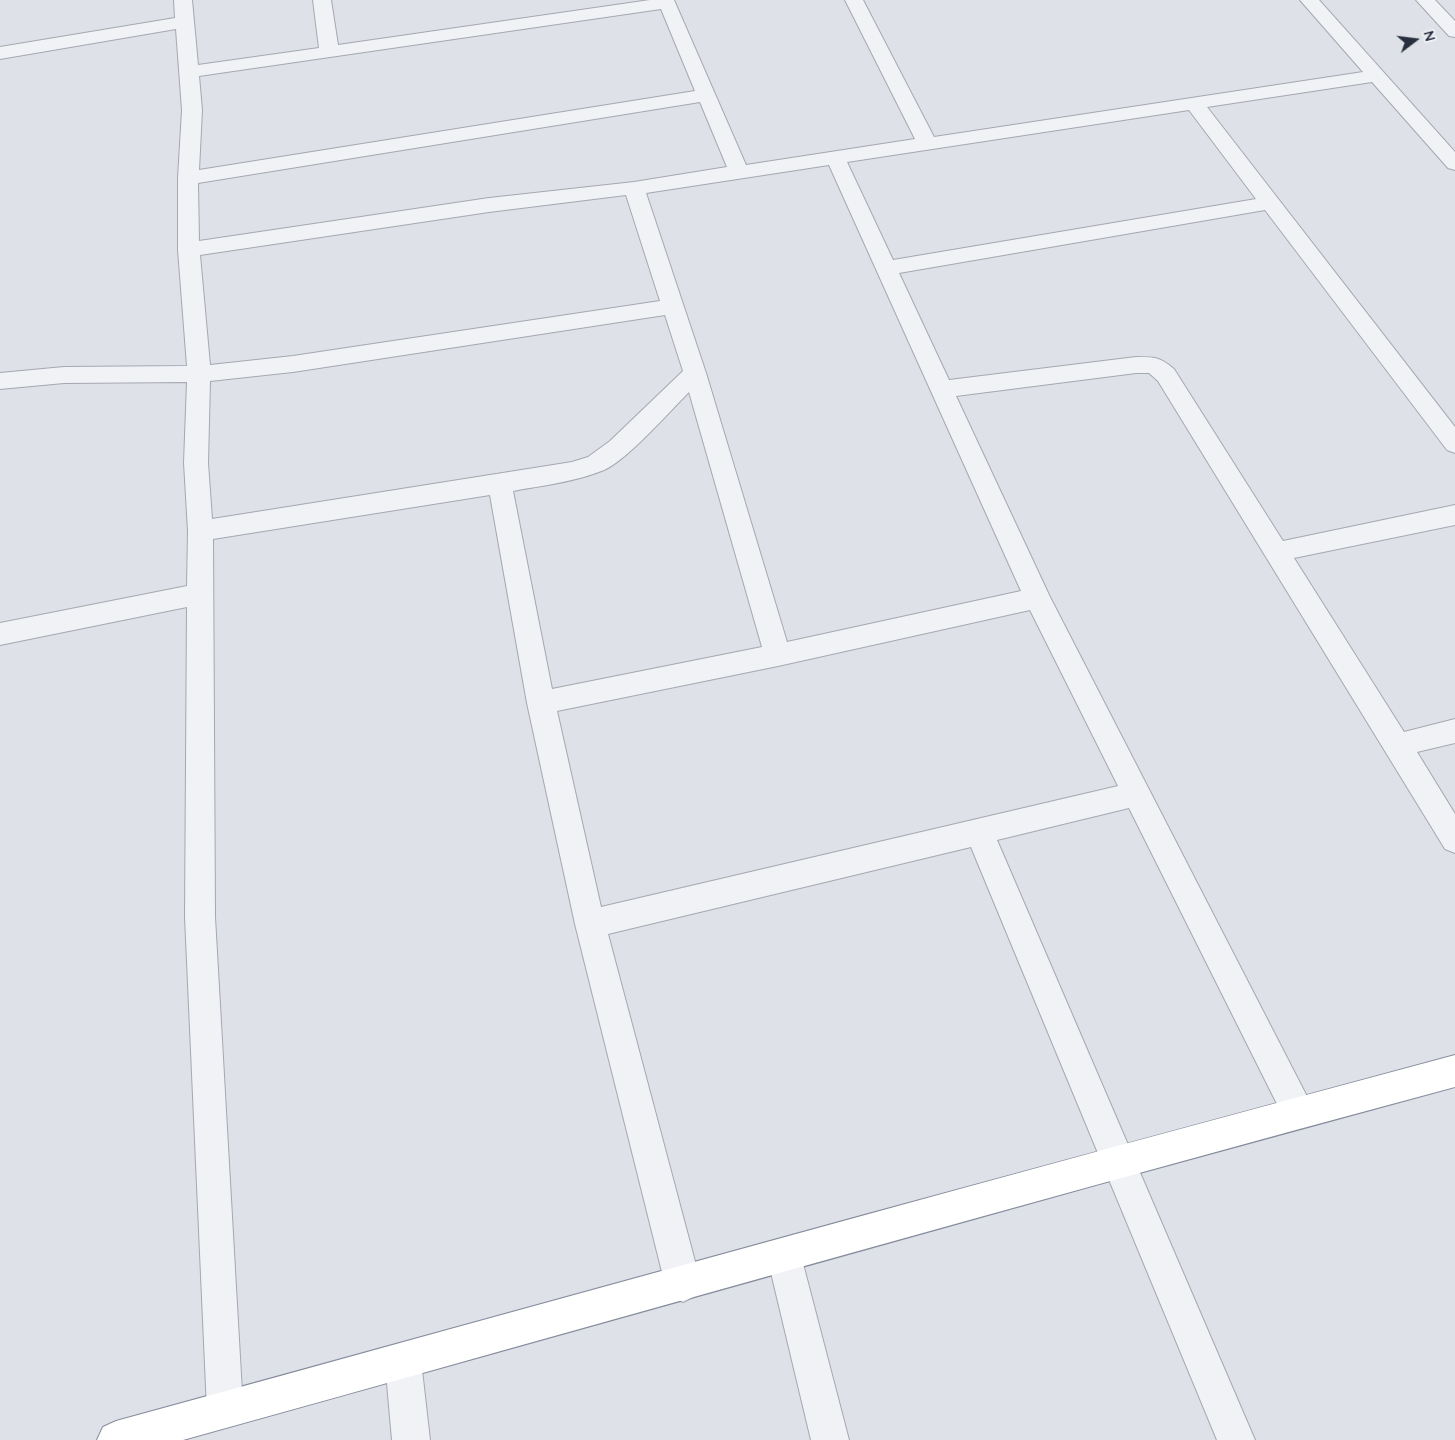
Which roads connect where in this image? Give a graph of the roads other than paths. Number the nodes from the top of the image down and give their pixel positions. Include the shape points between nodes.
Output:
1 (322, 0) edge
2 (854, 0) edge
3 (1308, 0) edge
4 (1425, 0) edge
5 (667, 1) edge
6 (184, 11) edge
7 (1455, 32) edge
8 (329, 50) junction
9 (0, 52) edge
10 (190, 72) junction
11 (1375, 76) junction
12 (705, 95) junction
13 (1194, 102) junction
14 (927, 143) junction
15 (835, 157) junction
16 (1455, 164) edge
17 (739, 171) junction
18 (188, 178) junction
19 (634, 188) junction
20 (1270, 203) junction
21 (189, 250) junction
22 (886, 268) junction
23 (674, 306) junction
24 (695, 373) junction
25 (199, 374) junction
26 (0, 381) edge
27 (942, 390) junction
28 (1455, 444) edge
29 (500, 484) junction
30 (1455, 515) edge
31 (200, 531) junction
32 (1277, 552) junction
33 (199, 594) junction
34 (1037, 598) junction
35 (0, 634) edge
36 (778, 655) junction
37 (541, 703) junction
38 (1455, 731) edge
39 (1399, 745) junction
40 (1136, 794) junction
41 (979, 832) junction
42 (1455, 840) edge
43 (590, 924) junction
44 (1454, 1073) edge
45 (1298, 1112) junction
46 (1118, 1161) junction
47 (784, 1256) junction
48 (683, 1284) junction
49 (403, 1361) junction
50 (225, 1410) junction
51 (116, 1440) edge
52 (411, 1440) edge
53 (830, 1440) edge
54 (1236, 1440) edge

1 - 8 street
2 - 14 street
3 - 11 street
4 - 7 street
5 - 8 street via 537,14
5 - 12 street
6 - 9 street
6 - 10 street
8 - 10 street
10 - 18 street via 192,110
11 - 13 street
11 - 16 street
12 - 17 street
12 - 18 street
13 - 14 street
13 - 20 street
14 - 15 street
15 - 17 street
15 - 22 street
17 - 19 street
18 - 21 street
19 - 21 street via 490,205
19 - 23 street
20 - 22 street
20 - 28 street
21 - 25 street
22 - 27 street
23 - 24 street
23 - 25 street via 293,364
24 - 29 street via 597,463 572,471
24 - 36 street
25 - 26 street via 64,375
25 - 31 street via 196,463
27 - 32 street via 1154,365 1166,375
27 - 34 street
29 - 31 street
29 - 37 street
30 - 32 street
31 - 33 street
32 - 39 street
33 - 35 street
33 - 50 street via 200,917
34 - 36 street
34 - 40 street
36 - 37 street
37 - 43 street
38 - 39 street
39 - 42 street
40 - 41 street
40 - 45 street
41 - 43 street
41 - 46 street
43 - 48 street
44 - 45 highway
45 - 46 highway
46 - 47 highway
46 - 54 street
47 - 48 highway
47 - 53 street
48 - 49 highway
49 - 50 highway
49 - 52 street
50 - 51 highway

